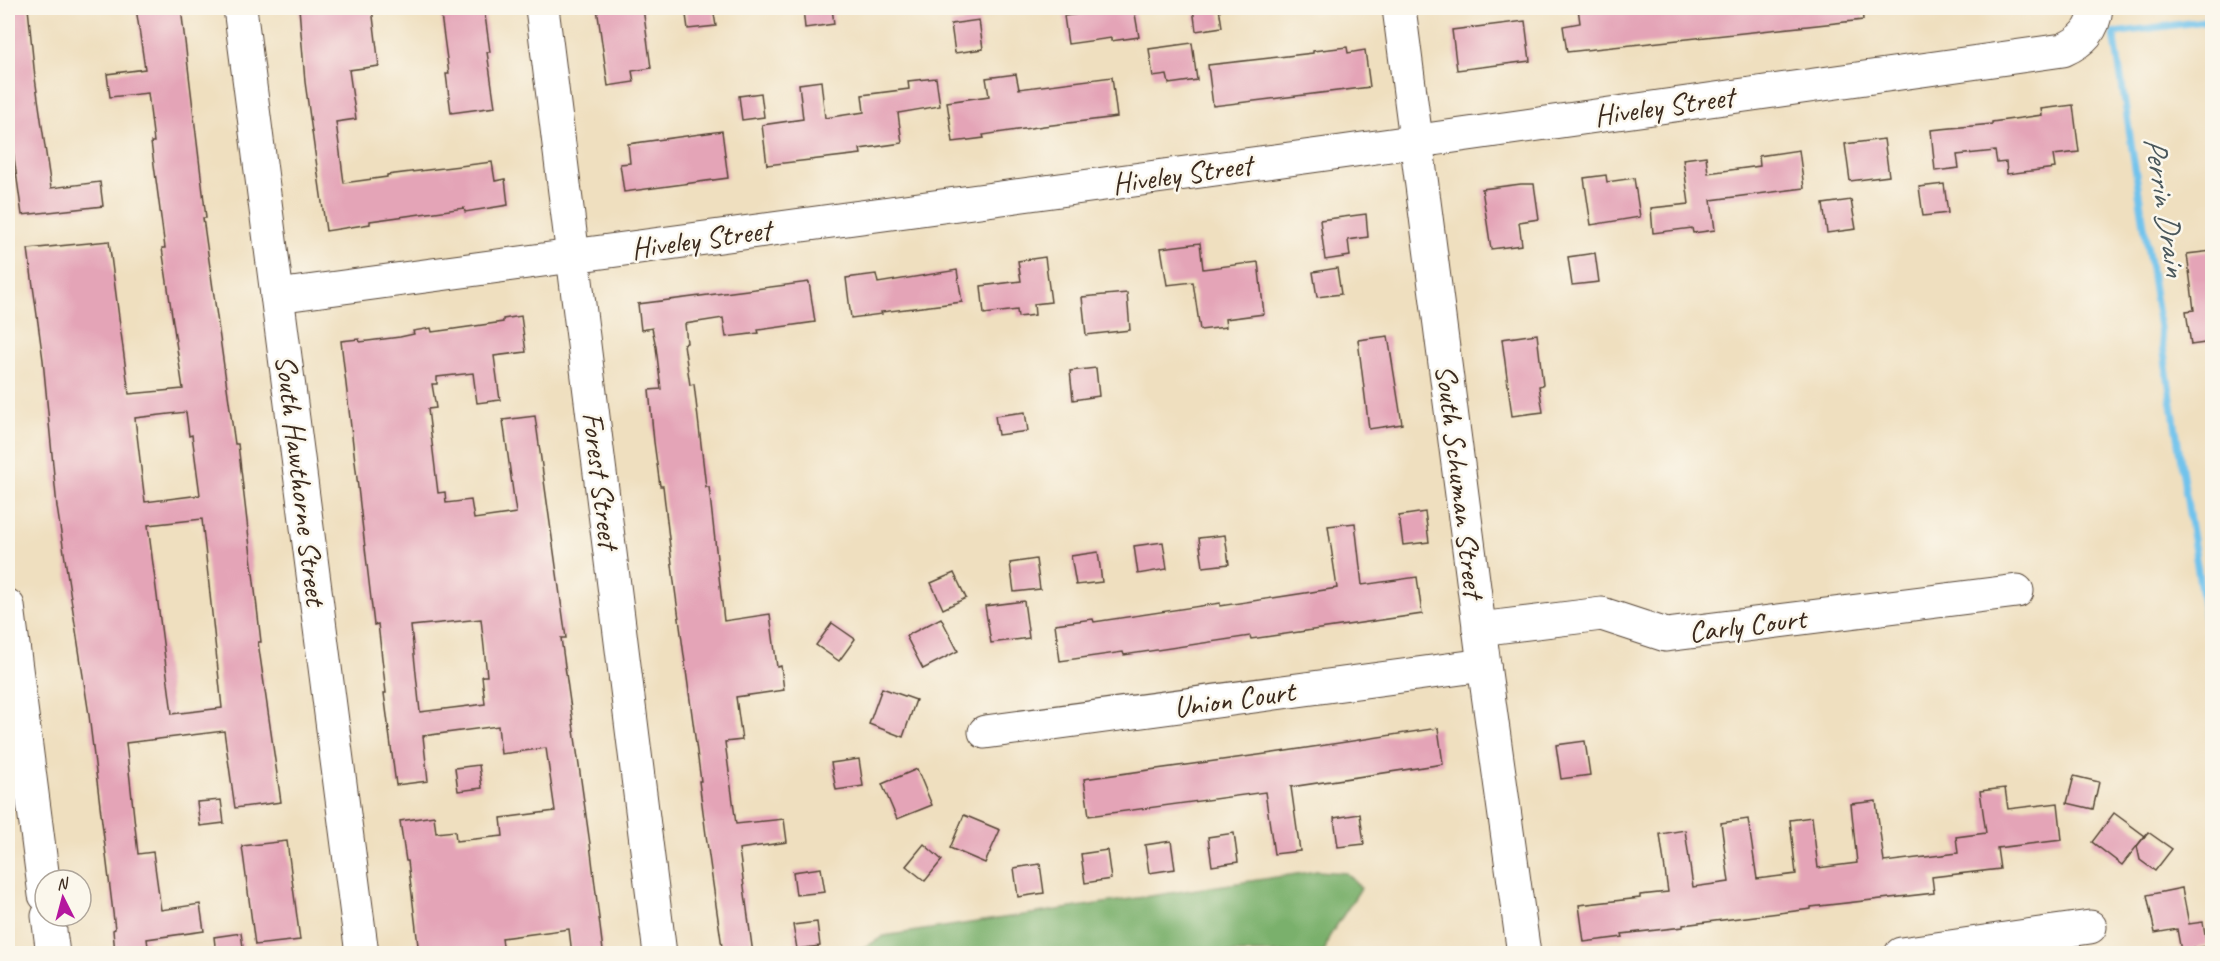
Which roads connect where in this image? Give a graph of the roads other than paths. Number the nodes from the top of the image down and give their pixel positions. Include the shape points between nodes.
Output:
1 (240, 8) edge
2 (542, 8) edge
3 (1399, 8) edge
4 (2096, 8) edge
5 (1416, 141) junction
6 (574, 256) junction
7 (278, 296) junction
8 (2018, 591) dead end
9 (8, 606) edge
10 (1479, 629) junction
11 (1484, 665) junction
12 (985, 732) dead end
13 (42, 868) edge
14 (2090, 927) dead end
15 (49, 928) edge
16 (52, 954) edge
17 (362, 954) edge
18 (660, 954) edge
19 (1524, 954) edge
20 (1900, 954) edge

1 - 7 street, South Hawthorne Street
2 - 6 street, Forest Street
3 - 5 street, South Schuman Street
4 - 5 street, Hiveley Street via 2095,20 2077,44 2051,51
5 - 6 street, Hiveley Street
5 - 10 street, South Schuman Street
6 - 7 street, Hiveley Street
6 - 18 street, Forest Street
7 - 17 street, South Hawthorne Street
8 - 10 street, Carly Court via 1666,635 1602,614
9 - 13 street
10 - 11 street, South Schuman Street
11 - 12 street, Union Court
11 - 19 street, South Schuman Street
14 - 20 street
15 - 16 street

